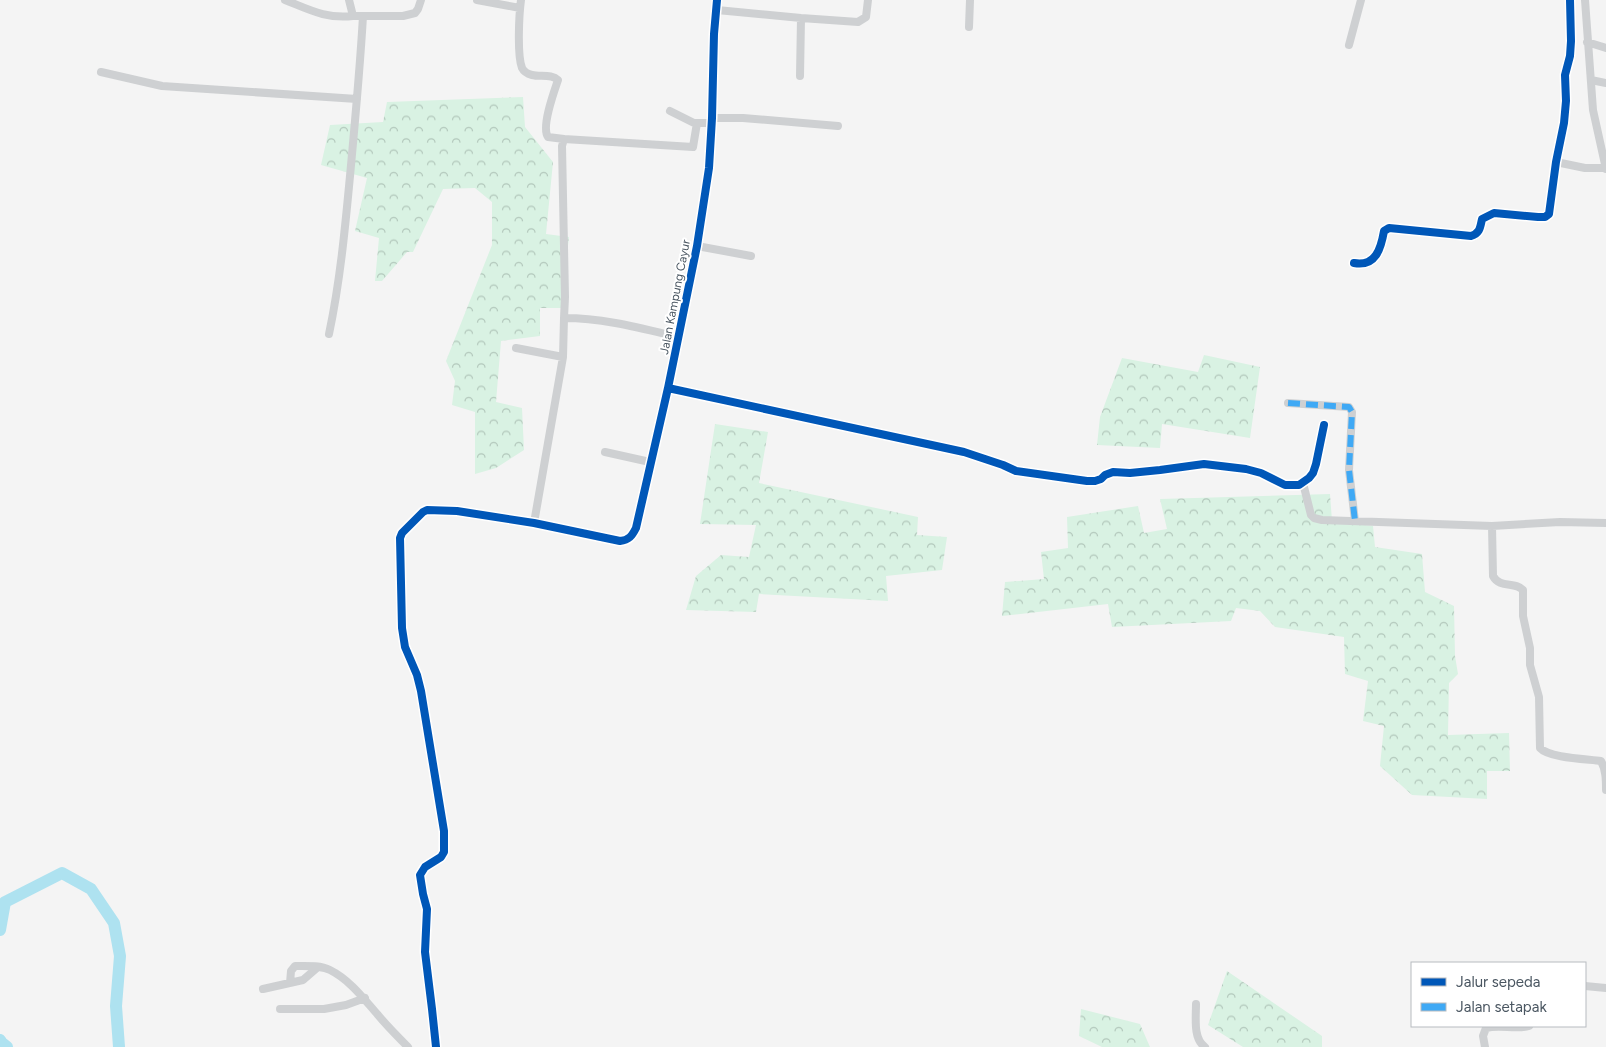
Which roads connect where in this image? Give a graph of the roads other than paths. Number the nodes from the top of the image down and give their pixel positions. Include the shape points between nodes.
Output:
1 (285, 0) edge
2 (349, 0) edge
3 (421, 0) edge
4 (477, 0) edge
5 (717, 0) edge
6 (868, 0) edge
7 (970, 0) edge
8 (1360, 0) edge
9 (1570, 0) edge
10 (1585, 0) edge
11 (520, 4) edge
12 (717, 10) junction
13 (353, 16) junction
14 (362, 16) junction
15 (801, 18) junction
16 (970, 28) dead end
17 (1587, 42) junction
18 (1349, 45) dead end
19 (1606, 48) edge
20 (101, 72) dead end
21 (800, 76) dead end
22 (1591, 80) junction
23 (1606, 83) edge
24 (357, 99) junction
25 (670, 111) dead end
26 (712, 120) junction
27 (697, 123) junction
28 (838, 126) dead end
29 (564, 139) junction
30 (1556, 162) junction
31 (1606, 169) edge
32 (697, 246) junction
33 (751, 256) dead end
34 (1354, 263) dead end
35 (564, 318) junction
36 (329, 334) dead end
37 (678, 337) junction
38 (516, 348) dead end
39 (563, 357) junction
40 (668, 388) junction
41 (1288, 403) dead end
42 (1324, 425) dead end
43 (605, 452) dead end
44 (650, 462) junction
45 (1303, 483) junction
46 (1355, 521) junction
47 (534, 522) junction
48 (1606, 523) edge
49 (1492, 526) junction
50 (1606, 790) edge
51 (318, 967) junction
52 (290, 983) junction
53 (1586, 986) edge
54 (1606, 988) edge
55 (263, 989) dead end
56 (365, 998) junction
57 (1196, 1004) dead end
58 (280, 1009) dead end
59 (1490, 1027) edge
60 (1502, 1027) edge
61 (1520, 1027) edge
62 (408, 1047) edge
63 (436, 1047) edge
64 (1206, 1047) edge
65 (1485, 1047) edge

1 - 13 street via 326,16
2 - 13 street
3 - 14 street via 417,11 411,14
4 - 11 street
5 - 12 street, Jalan Kampung Cayur
6 - 15 street via 866,17 858,22
7 - 16 street
8 - 18 street
9 - 30 street via 1570,56 1565,76 1564,123
10 - 17 street
11 - 29 street via 522,68 532,75 558,78 546,132 548,137
12 - 15 street
12 - 26 street, Jalan Kampung Cayur
13 - 14 street
14 - 24 street
15 - 21 street
17 - 19 street
17 - 22 street
20 - 24 street via 162,86
22 - 23 street
22 - 31 street via 1596,127
24 - 36 street via 339,282
25 - 27 street
26 - 27 street
26 - 28 street via 743,118
26 - 32 street, Jalan Kampung Cayur via 709,168
27 - 29 street via 693,147
29 - 35 street
30 - 31 street
30 - 34 street via 1549,214 1545,217 1489,215 1482,219 1477,234 1470,236 1390,228 1384,230 1379,253 1372,260
32 - 33 street
32 - 37 street, Jalan Kampung Cayur
35 - 37 street via 626,324
35 - 39 street
37 - 40 street, Jalan Kampung Cayur
38 - 39 street
39 - 47 street
40 - 44 street, Jalan Kampung Cayur
40 - 45 street via 964,452 1016,471 1067,479 1095,481 1114,472 1204,464 1256,471 1285,485
41 - 46 street via 1351,409 1349,470
42 - 45 street via 1316,464
43 - 44 street
44 - 47 street, Jalan Kampung Cayur via 636,528 629,538 620,541
45 - 46 street via 1314,518
46 - 49 street
47 - 63 street, Jalan Kampung Cayur via 434,510 424,512 402,533 399,541 402,628 405,647 421,691 444,831 444,852 420,875 427,908 425,952
48 - 49 street
49 - 50 street via 1494,576 1502,584 1520,586 1523,591 1530,665 1539,697 1540,748 1553,754 1601,761 1605,768
51 - 52 street via 306,978
51 - 52 street via 296,966 291,971
51 - 56 street via 329,969
52 - 55 street
53 - 54 street
56 - 58 street via 324,1009
56 - 62 street
57 - 64 street via 1197,1037
59 - 65 street via 1483,1036
60 - 61 street

